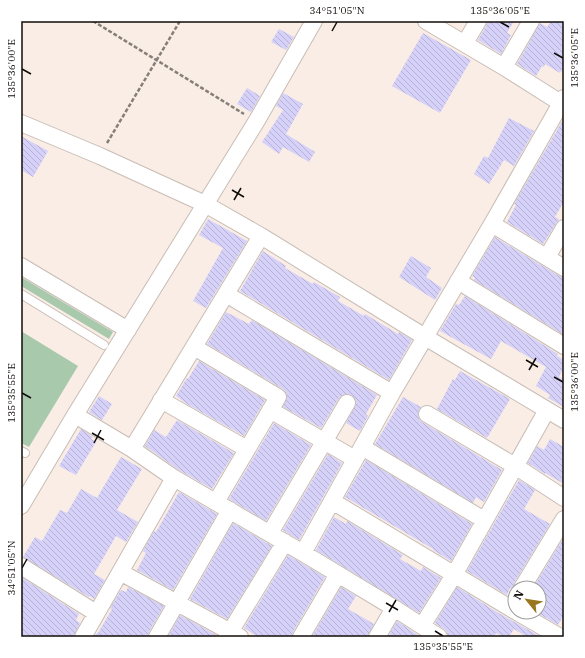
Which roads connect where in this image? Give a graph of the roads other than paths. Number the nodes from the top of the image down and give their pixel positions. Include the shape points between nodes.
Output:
1 (314, 21) edge
2 (426, 21) edge
3 (478, 21) edge
4 (531, 21) edge
5 (465, 43) junction
6 (504, 67) junction
7 (563, 102) edge
8 (21, 123) edge
9 (205, 204) junction
10 (492, 224) junction
11 (564, 228) edge
12 (261, 236) junction
13 (547, 257) junction
14 (21, 266) edge
15 (564, 268) edge
16 (458, 281) junction
17 (21, 294) edge
18 (226, 294) junction
19 (128, 330) junction
20 (425, 337) junction
21 (104, 345) dead end
22 (564, 346) edge
23 (194, 347) junction
24 (392, 393) junction
25 (161, 400) junction
26 (347, 403) dead end
27 (270, 410) junction
28 (548, 410) junction
29 (427, 414) dead end
30 (75, 415) junction
31 (564, 420) edge
32 (324, 440) junction
33 (132, 449) junction
34 (247, 449) junction
35 (359, 453) junction
36 (515, 466) junction
37 (174, 478) junction
38 (564, 498) edge
39 (332, 501) junction
40 (216, 502) junction
41 (21, 506) edge
42 (230, 510) junction
43 (564, 519) edge
44 (484, 520) junction
45 (270, 533) junction
46 (285, 542) junction
47 (303, 553) junction
48 (21, 566) edge
49 (120, 572) junction
50 (338, 574) junction
51 (454, 575) junction
52 (527, 580) edge
53 (176, 602) junction
54 (507, 603) edge
55 (394, 608) junction
56 (96, 613) junction
57 (534, 620) edge
58 (422, 626) junction
59 (564, 633) edge
60 (232, 635) edge
61 (83, 637) edge
62 (157, 637) edge
63 (301, 637) edge
64 (377, 637) edge
65 (439, 637) edge
66 (560, 637) edge

1 - 9 street
2 - 5 street
3 - 5 street
4 - 6 street
5 - 6 street
6 - 7 street
7 - 10 street
8 - 9 street
9 - 12 street
9 - 19 street
10 - 13 street
10 - 16 street
11 - 13 street
12 - 18 street
12 - 20 street
13 - 15 street
14 - 19 street
16 - 20 street
16 - 22 street
17 - 21 lane
18 - 23 street
18 - 24 street
19 - 30 street
20 - 24 street
20 - 28 street
23 - 25 street
23 - 27 street via 278,397
24 - 35 street
25 - 33 street
25 - 34 street
26 - 32 street
27 - 32 street
27 - 34 street
28 - 31 street
28 - 36 street
29 - 36 street
30 - 33 street
30 - 41 street
32 - 35 street
32 - 45 street
33 - 37 street
34 - 40 street
35 - 39 street
35 - 44 street
36 - 38 street
36 - 44 street
37 - 40 street
37 - 49 street
39 - 47 street
39 - 51 street
40 - 42 street
42 - 45 street
42 - 53 street
43 - 52 street
44 - 51 street
45 - 46 street
46 - 47 street
46 - 60 street
47 - 50 street
48 - 56 street
49 - 53 street
49 - 56 street
50 - 55 street
50 - 63 street
51 - 54 street
51 - 58 street
53 - 60 street
53 - 62 street
55 - 58 street
55 - 64 street
56 - 61 street
57 - 66 street
58 - 65 street
59 - 66 street

